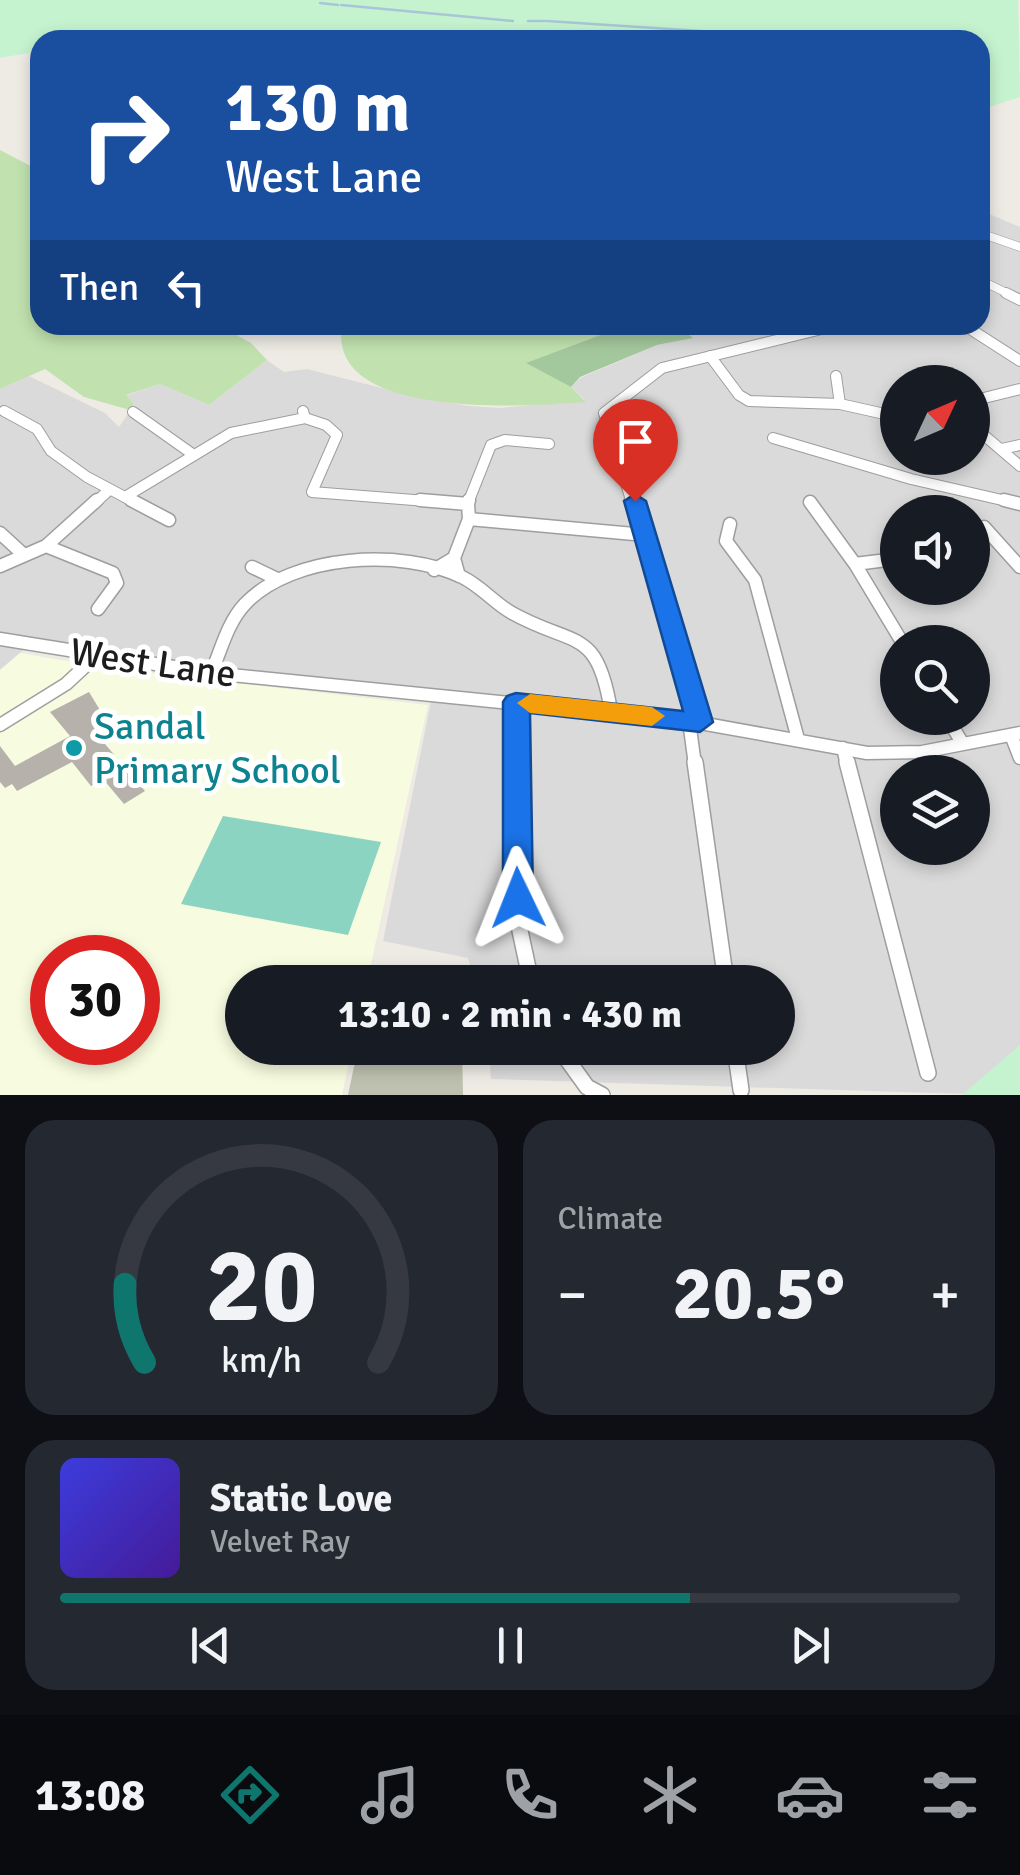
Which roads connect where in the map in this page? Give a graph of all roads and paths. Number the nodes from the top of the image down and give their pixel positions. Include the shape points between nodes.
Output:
1 (990, 236) edge
2 (1020, 247) edge
3 (990, 285) edge
4 (994, 287) junction
5 (990, 288) edge
6 (1020, 300) edge
7 (797, 335) edge
8 (980, 335) edge
9 (710, 356) junction
10 (1020, 361) edge
11 (836, 376) dead end
12 (1020, 389) edge
13 (990, 396) edge
14 (840, 404) junction
15 (4, 411) dead end
16 (133, 412) dead end
17 (880, 414) edge
18 (772, 438) dead end
19 (990, 439) edge
20 (549, 444) dead end
21 (1020, 445) edge
22 (1002, 449) junction
23 (191, 453) junction
24 (1020, 466) edge
25 (110, 490) junction
26 (125, 497) junction
27 (810, 502) dead end
28 (468, 504) junction
29 (1020, 504) edge
30 (468, 519) junction
31 (169, 520) dead end
32 (730, 524) dead end
33 (0, 533) edge
34 (990, 534) edge
35 (646, 535) junction
36 (46, 546) junction
37 (24, 556) junction
38 (454, 558) junction
39 (880, 561) edge
40 (855, 564) junction
41 (0, 566) edge
42 (252, 567) dead end
43 (1020, 567) edge
44 (434, 570) junction
45 (460, 576) junction
46 (278, 579) junction
47 (98, 609) dead end
48 (892, 625) edge
49 (0, 638) edge
50 (94, 657) junction
51 (212, 673) junction
52 (516, 702) junction
53 (611, 711) junction
54 (695, 722) junction
55 (0, 725) edge
56 (1016, 734) edge
57 (957, 735) edge
58 (798, 740) junction
59 (963, 744) junction
60 (843, 748) junction
61 (1020, 758) edge
62 (527, 965) edge
63 (724, 965) edge
64 (571, 1065) edge
65 (737, 1065) edge
66 (928, 1072) dead end
67 (740, 1090) dead end
68 (602, 1095) edge

1 - 2 street
3 - 4 street
4 - 5 street
4 - 6 street
7 - 9 street
8 - 10 street
9 - 14 street via 743,399
9 - 35 street via 657,370 604,413
11 - 14 street
12 - 13 street
14 - 17 street
15 - 25 street via 37,428 51,451
16 - 23 street
18 - 29 street
19 - 22 street
20 - 28 street via 491,444
21 - 22 street
22 - 24 street
23 - 26 street
23 - 28 street via 234,429 304,414 337,435 312,492
25 - 26 street
25 - 36 street
26 - 31 street
27 - 40 street
28 - 30 street
30 - 35 street
30 - 38 street
32 - 58 street via 726,541 755,580
33 - 37 street
34 - 43 street
35 - 54 street
36 - 37 street
36 - 47 street via 113,572 117,583
37 - 41 street
38 - 44 street
38 - 45 street
39 - 40 street
40 - 48 street
42 - 46 street
44 - 45 street
44 - 46 street via 346,564
45 - 53 street via 506,610 576,637 596,652
46 - 51 street via 241,609
49 - 50 street, West Lane
50 - 51 street, West Lane
50 - 55 street via 30,710
51 - 52 street, West Lane
52 - 53 street, West Lane
52 - 62 street via 519,926
53 - 54 street, West Lane
54 - 58 street, West Lane
54 - 63 street
56 - 59 street, West Lane
56 - 61 street
57 - 59 street
58 - 60 street, West Lane
59 - 60 street, West Lane via 922,752
60 - 66 street
64 - 68 street
65 - 67 street

